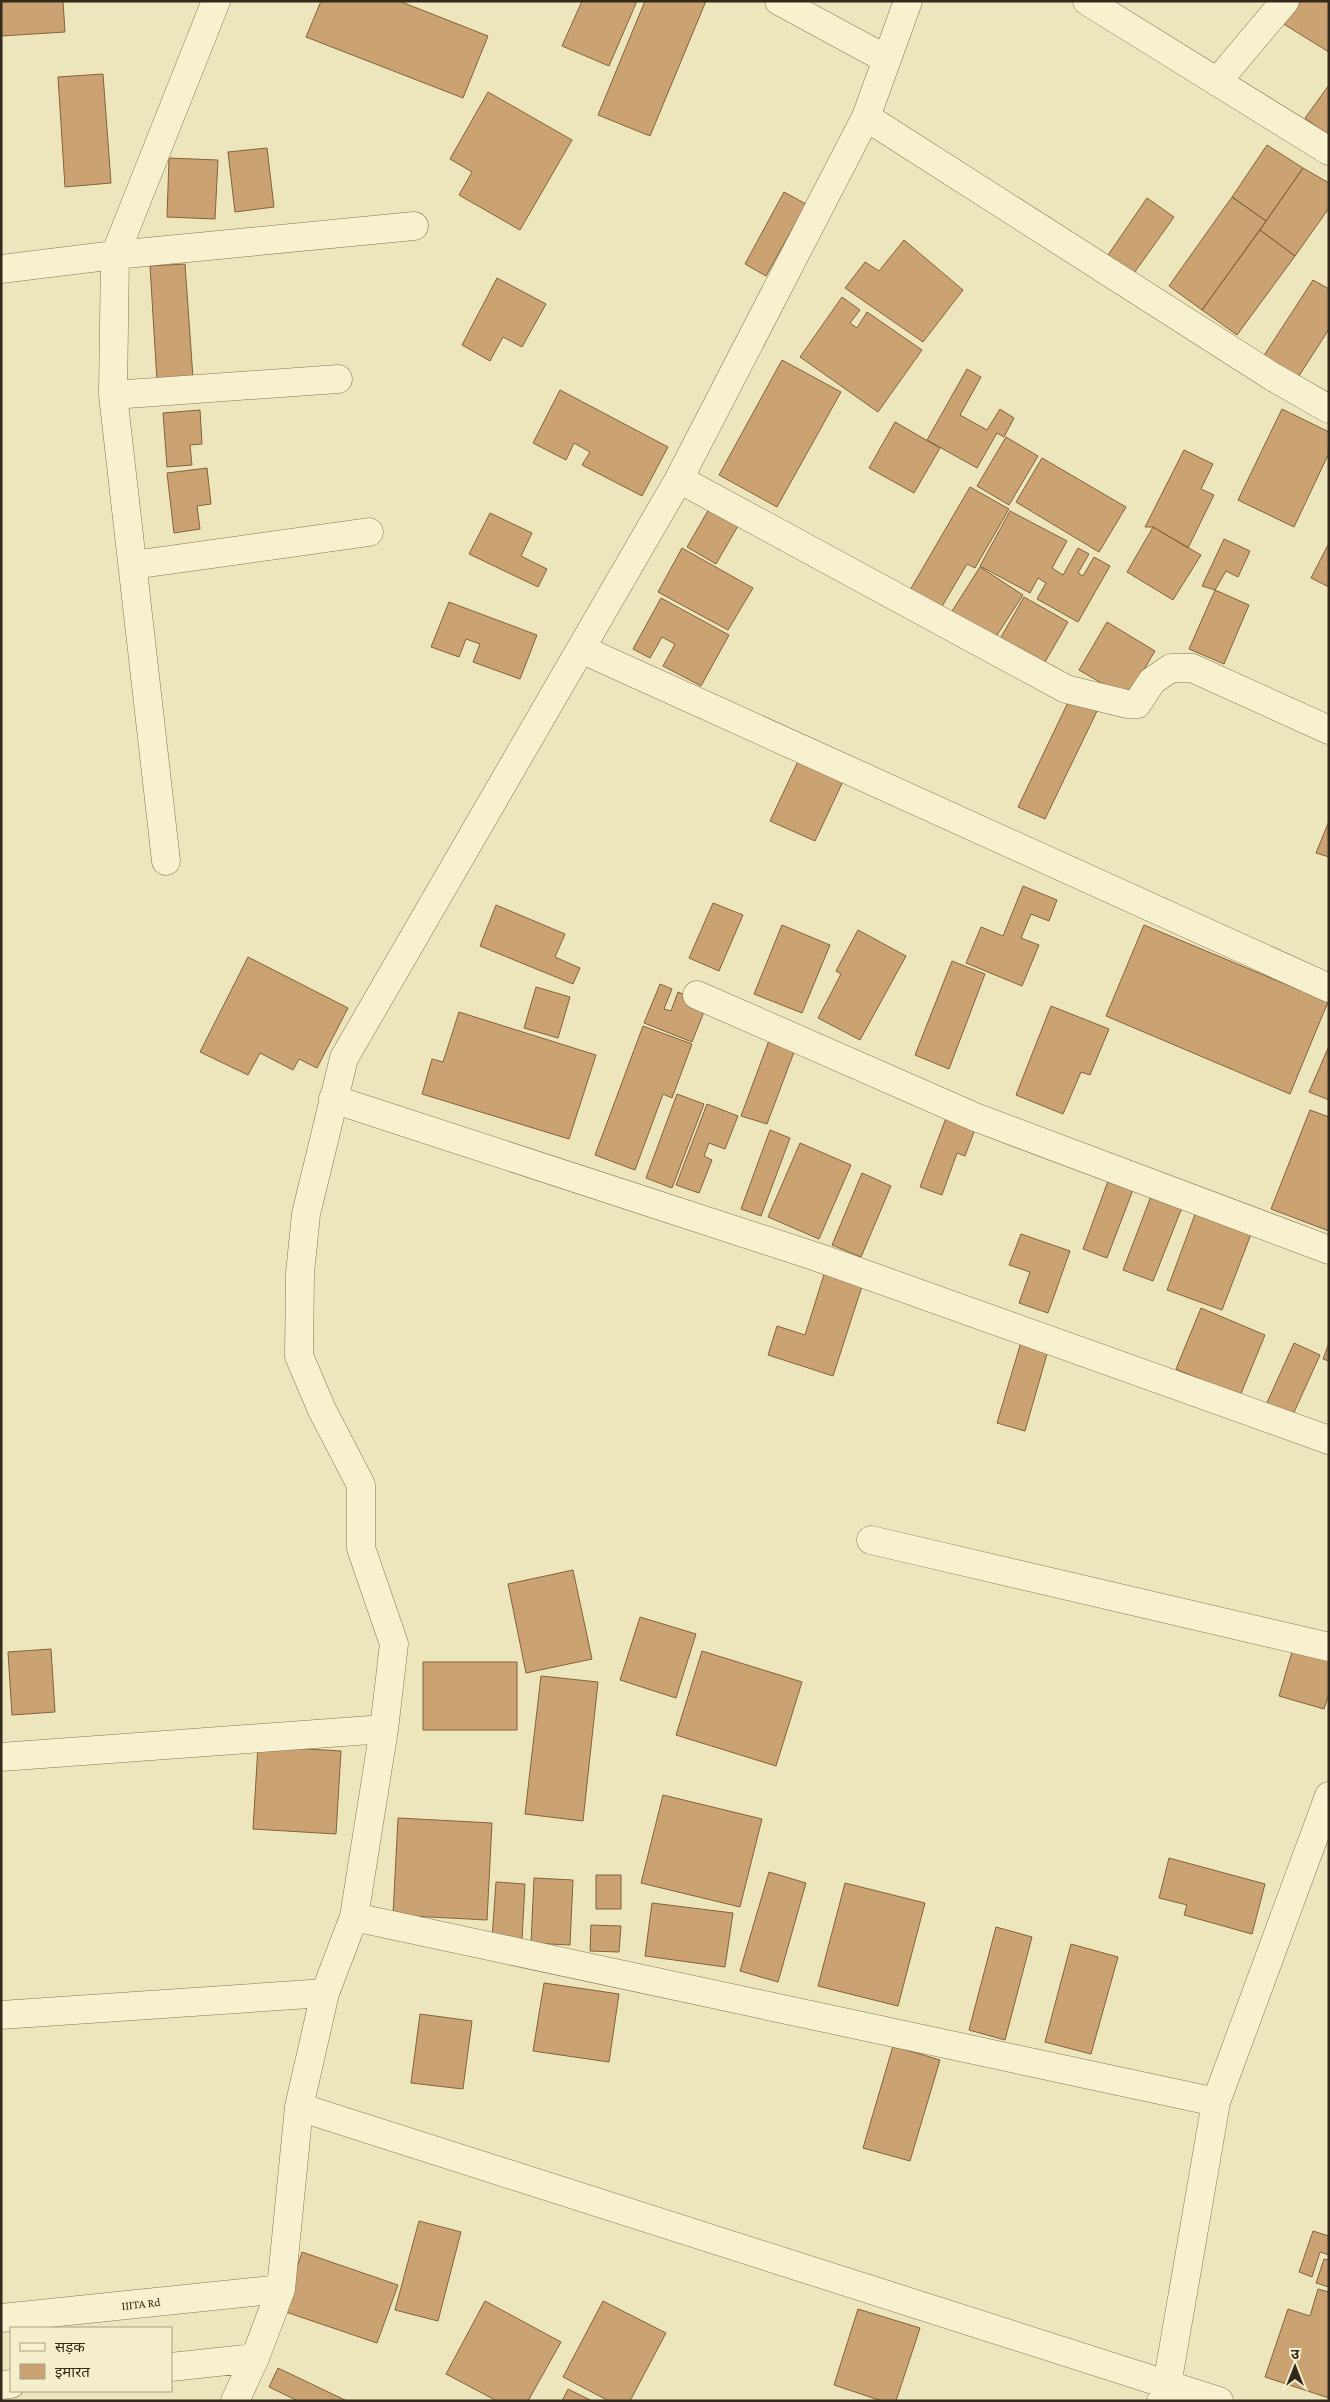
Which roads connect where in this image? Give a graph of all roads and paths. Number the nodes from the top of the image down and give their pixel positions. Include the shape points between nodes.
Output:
1 (216, 1) edge
2 (779, 1) edge
3 (908, 1) edge
4 (1087, 1) edge
5 (1285, 1) edge
6 (886, 59) junction
7 (1217, 82) junction
8 (866, 117) junction
9 (1329, 151) edge
10 (414, 226) dead end
11 (115, 255) junction
12 (1, 269) edge
13 (338, 379) dead end
14 (113, 395) junction
15 (1329, 409) edge
16 (679, 479) junction
17 (369, 532) dead end
18 (133, 565) junction
19 (581, 649) junction
20 (1329, 730) edge
21 (166, 861) dead end
22 (1329, 988) edge
23 (697, 995) dead end
24 (333, 1099) junction
25 (1329, 1250) edge
26 (1329, 1440) edge
27 (871, 1540) dead end
28 (1329, 1647) edge
29 (384, 1729) junction
30 (1, 1757) edge
31 (1329, 1796) edge
32 (354, 1917) junction
33 (325, 1993) junction
34 (1, 2015) edge
35 (1216, 2102) junction
36 (299, 2107) junction
37 (281, 2289) junction
38 (1, 2318) edge
39 (255, 2358) junction
40 (172, 2367) edge
41 (1164, 2393) edge
42 (235, 2401) edge
43 (1219, 2401) edge

1 - 11 street
2 - 6 street
3 - 6 street
4 - 7 street
5 - 7 street
6 - 8 street
7 - 9 street
8 - 15 street via 1273,377
8 - 16 street
10 - 11 street
11 - 12 street
11 - 14 street
13 - 14 street
14 - 18 street
16 - 19 street
16 - 20 street via 1066,689 1137,704 1152,681 1171,668 1192,668
17 - 18 street
18 - 21 street
19 - 22 street
19 - 24 street via 344,1058
23 - 25 street via 975,1117
24 - 26 street via 817,1257
24 - 29 street via 306,1214 300,1272 299,1356 322,1410 361,1485 361,1548 394,1644
27 - 28 street
29 - 30 street
29 - 32 street
31 - 35 street
32 - 33 street
32 - 35 street
33 - 34 street
33 - 36 street
35 - 41 street
36 - 37 street
36 - 41 street
37 - 38 street, IIITA Rd
37 - 39 street
39 - 40 street
39 - 42 street
41 - 43 street

